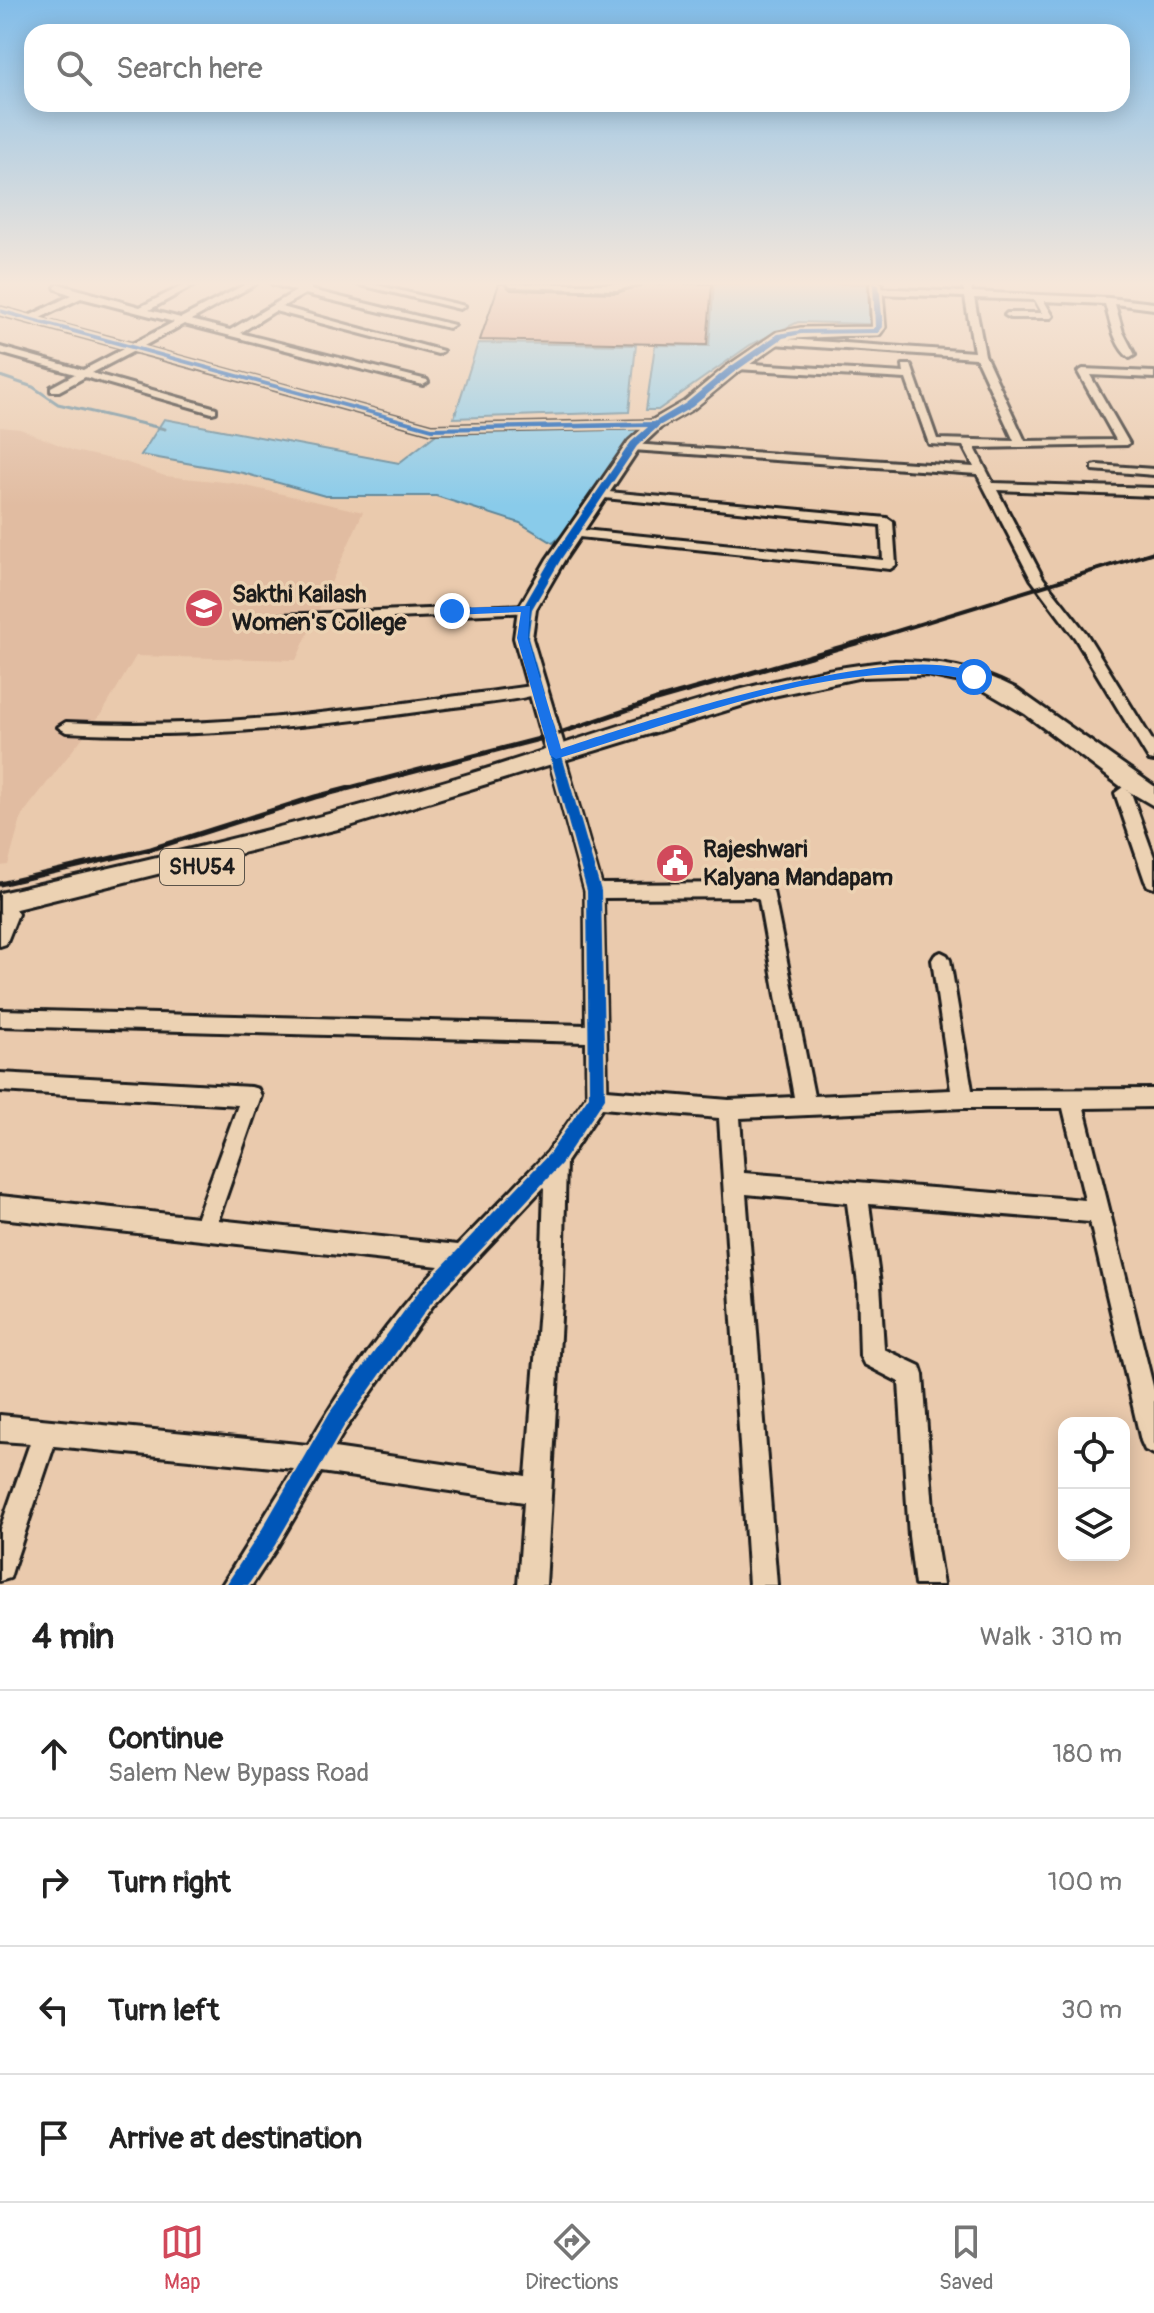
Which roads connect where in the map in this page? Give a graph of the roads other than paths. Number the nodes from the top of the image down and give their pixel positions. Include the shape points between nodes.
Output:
1 (26, 358) edge
2 (113, 358) edge
3 (173, 358) edge
4 (332, 358) edge
5 (749, 358) edge
6 (904, 358) edge
7 (981, 358) edge
8 (737, 366) junction
9 (81, 375) junction
10 (1154, 375) edge
11 (910, 376) junction
12 (423, 382) dead end
13 (55, 389) dead end
14 (212, 410) dead end
15 (656, 424) junction
16 (972, 443) junction
17 (1020, 443) junction
18 (632, 447) junction
19 (1097, 468) dead end
20 (980, 471) junction
21 (1154, 472) edge
22 (988, 486) junction
23 (1154, 492) edge
24 (598, 495) junction
25 (573, 533) junction
26 (527, 609) junction
27 (280, 619) dead end
28 (886, 669) junction
29 (539, 690) junction
30 (66, 727) dead end
31 (556, 755) junction
32 (1154, 756) edge
33 (1154, 787) edge
34 (1123, 793) dead end
35 (1154, 797) edge
36 (1154, 881) edge
37 (594, 891) junction
38 (3, 911) edge
39 (0, 939) edge
40 (941, 960) dead end
41 (0, 1018) edge
42 (598, 1034) junction
43 (0, 1082) edge
44 (597, 1098) junction
45 (1071, 1098) junction
46 (1154, 1098) edge
47 (963, 1099) junction
48 (806, 1105) junction
49 (729, 1109) junction
50 (555, 1159) junction
51 (734, 1183) junction
52 (857, 1195) junction
53 (0, 1207) edge
54 (1099, 1212) junction
55 (204, 1229) junction
56 (463, 1257) junction
57 (0, 1428) edge
58 (46, 1432) junction
59 (1154, 1441) edge
60 (315, 1458) junction
61 (538, 1491) junction
62 (0, 1568) edge
63 (236, 1585) edge
64 (532, 1585) edge
65 (763, 1585) edge
66 (929, 1585) edge

1 - 9 street
2 - 9 street
3 - 15 street via 432,429
4 - 12 street
5 - 8 street
6 - 11 street
7 - 17 street
8 - 11 street
8 - 15 street
9 - 13 street
9 - 14 street
10 - 17 street via 1083,372 1123,443
11 - 16 street via 933,442
15 - 18 street
16 - 17 street
16 - 20 street via 968,445
18 - 20 street
18 - 24 street
19 - 21 street
20 - 22 street
22 - 23 street
22 - 32 street via 1037,579 1081,636
24 - 25 street
24 - 25 street via 887,522 890,565
25 - 26 street
26 - 27 street
26 - 29 street via 523,638
28 - 31 main road, SHU54 via 770,690
28 - 33 main road via 945,664 998,678
28 - 35 main road, SHU54 via 941,670 988,682
29 - 30 street via 236,730
29 - 31 street
31 - 37 street
31 - 38 main road, SHU54 via 285,844
34 - 36 street
37 - 42 street
37 - 48 street via 757,890 767,896
38 - 39 street
40 - 47 street
41 - 42 street
42 - 44 street
43 - 55 street via 251,1096
44 - 49 street
44 - 50 street
45 - 46 street
45 - 47 street
45 - 54 street
47 - 48 street
48 - 49 street
49 - 51 street
50 - 56 street
50 - 61 street
51 - 52 street
51 - 65 street
52 - 54 street
52 - 66 street via 872,1356 911,1375
53 - 55 street
54 - 59 street
55 - 56 street
56 - 60 street via 425,1297
57 - 58 street
58 - 60 street
58 - 62 street
60 - 61 street
60 - 63 street
61 - 64 street

